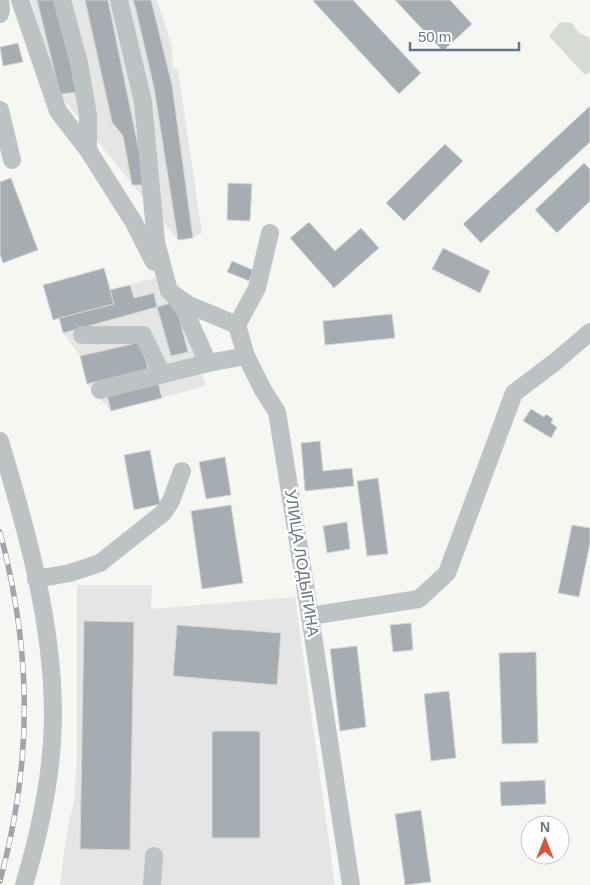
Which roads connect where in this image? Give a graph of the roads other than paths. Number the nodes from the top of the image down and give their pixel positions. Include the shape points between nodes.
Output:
1 (0, 0) edge
2 (20, 0) edge
3 (62, 0) edge
4 (119, 0) edge
5 (0, 14) edge
6 (0, 110) edge
7 (88, 150) junction
8 (12, 160) dead end
9 (270, 233) dead end
10 (169, 291) junction
11 (237, 325) junction
12 (590, 332) edge
13 (82, 335) dead end
14 (246, 356) junction
15 (208, 362) junction
16 (162, 374) junction
17 (100, 390) dead end
18 (0, 441) edge
19 (182, 471) dead end
20 (36, 579) junction
21 (310, 616) junction
22 (154, 856) dead end
23 (24, 885) edge
24 (152, 885) edge
25 (351, 885) edge

1 - 5 street
2 - 7 street via 58,111
3 - 7 street via 79,63 88,115
4 - 10 street via 143,102 156,242
6 - 8 street
7 - 10 street via 133,221
9 - 11 street via 257,288
10 - 11 street via 189,305
10 - 15 street via 184,309
11 - 14 street, УЛИЦА ЛОДЫГИНА
12 - 21 street via 514,393 447,573 419,599
13 - 16 street via 143,335
14 - 15 street
14 - 21 street, УЛИЦА ЛОДЫГИНА via 277,412
15 - 16 street
16 - 17 street
18 - 20 street
19 - 20 street via 163,513 100,563
20 - 23 street via 49,656 52,746 43,806
21 - 25 street, УЛИЦА ЛОДЫГИНА
22 - 24 street

